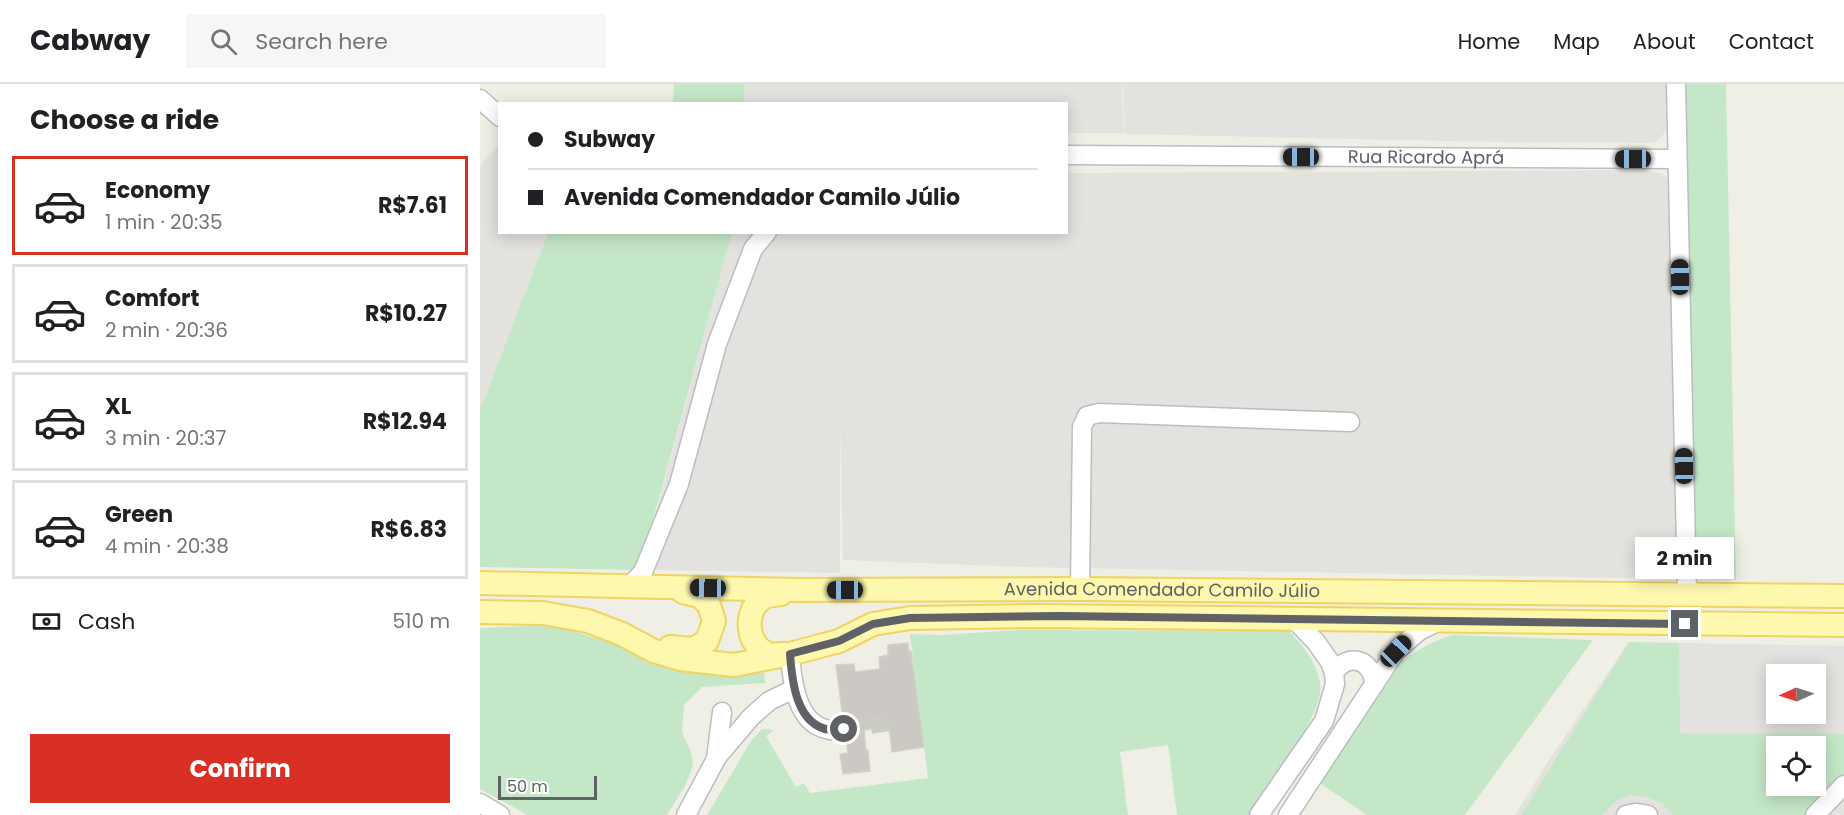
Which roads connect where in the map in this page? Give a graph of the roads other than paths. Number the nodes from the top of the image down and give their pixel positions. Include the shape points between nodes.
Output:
1 (1676, 84) edge
2 (480, 99) edge
3 (498, 115) edge
4 (1068, 155) edge
5 (1677, 159) junction
6 (765, 234) edge
7 (1350, 422) dead end
8 (480, 583) edge
9 (628, 587) junction
10 (663, 587) junction
11 (1080, 589) junction
12 (798, 590) junction
13 (1687, 594) junction
14 (1844, 596) edge
15 (480, 612) edge
16 (1294, 619) junction
17 (1438, 621) junction
18 (1844, 625) edge
19 (622, 634) junction
20 (790, 654) junction
21 (1334, 673) junction
22 (1374, 685) junction
23 (794, 689) junction
24 (722, 712) dead end
25 (844, 729) tunnel mouth
26 (716, 759) junction
27 (1844, 785) edge
28 (480, 803) edge
29 (500, 815) edge
30 (686, 815) edge
31 (1259, 815) edge
32 (1288, 815) edge
33 (1626, 815) edge
34 (1648, 815) edge
35 (1815, 815) edge

1 - 5 street
2 - 3 street
4 - 5 street, Rua Ricardo Aprá
5 - 13 street
6 - 9 street via 753,249 717,344 679,484 643,572
7 - 11 street via 1099,413 1087,416 1082,427
8 - 9 main road, Avenida Comendador Camilo Júlio
9 - 10 main road, Avenida Comendador Camilo Júlio
10 - 12 main road, Avenida Comendador Camilo Júlio
10 - 19 main road via 700,596 709,605 714,621 707,641 693,649
11 - 12 main road, Avenida Comendador Camilo Júlio
11 - 13 main road, Avenida Comendador Camilo Júlio
12 - 20 main road via 763,598 754,607 749,623 758,648 769,654
13 - 14 main road, Avenida Comendador Camilo Júlio
15 - 19 main road, Avenida Comendador Camilo Júlio via 543,614 588,621
16 - 17 main road, Avenida Comendador Camilo Júlio
16 - 20 main road, Avenida Comendador Camilo Júlio via 910,618 873,624 839,641
16 - 21 street via 1323,651
17 - 18 main road, Avenida Comendador Camilo Júlio
17 - 22 street via 1405,641
19 - 20 main road, Avenida Comendador Camilo Júlio via 680,659 734,665
20 - 23 street
21 - 22 street via 1342,664 1360,661 1374,676
21 - 31 street via 1324,721
22 - 32 street
23 - 25 street via 808,718 830,730
23 - 26 street via 770,701 751,717
24 - 26 street
26 - 30 street
27 - 35 street
28 - 29 street
33 - 34 street

